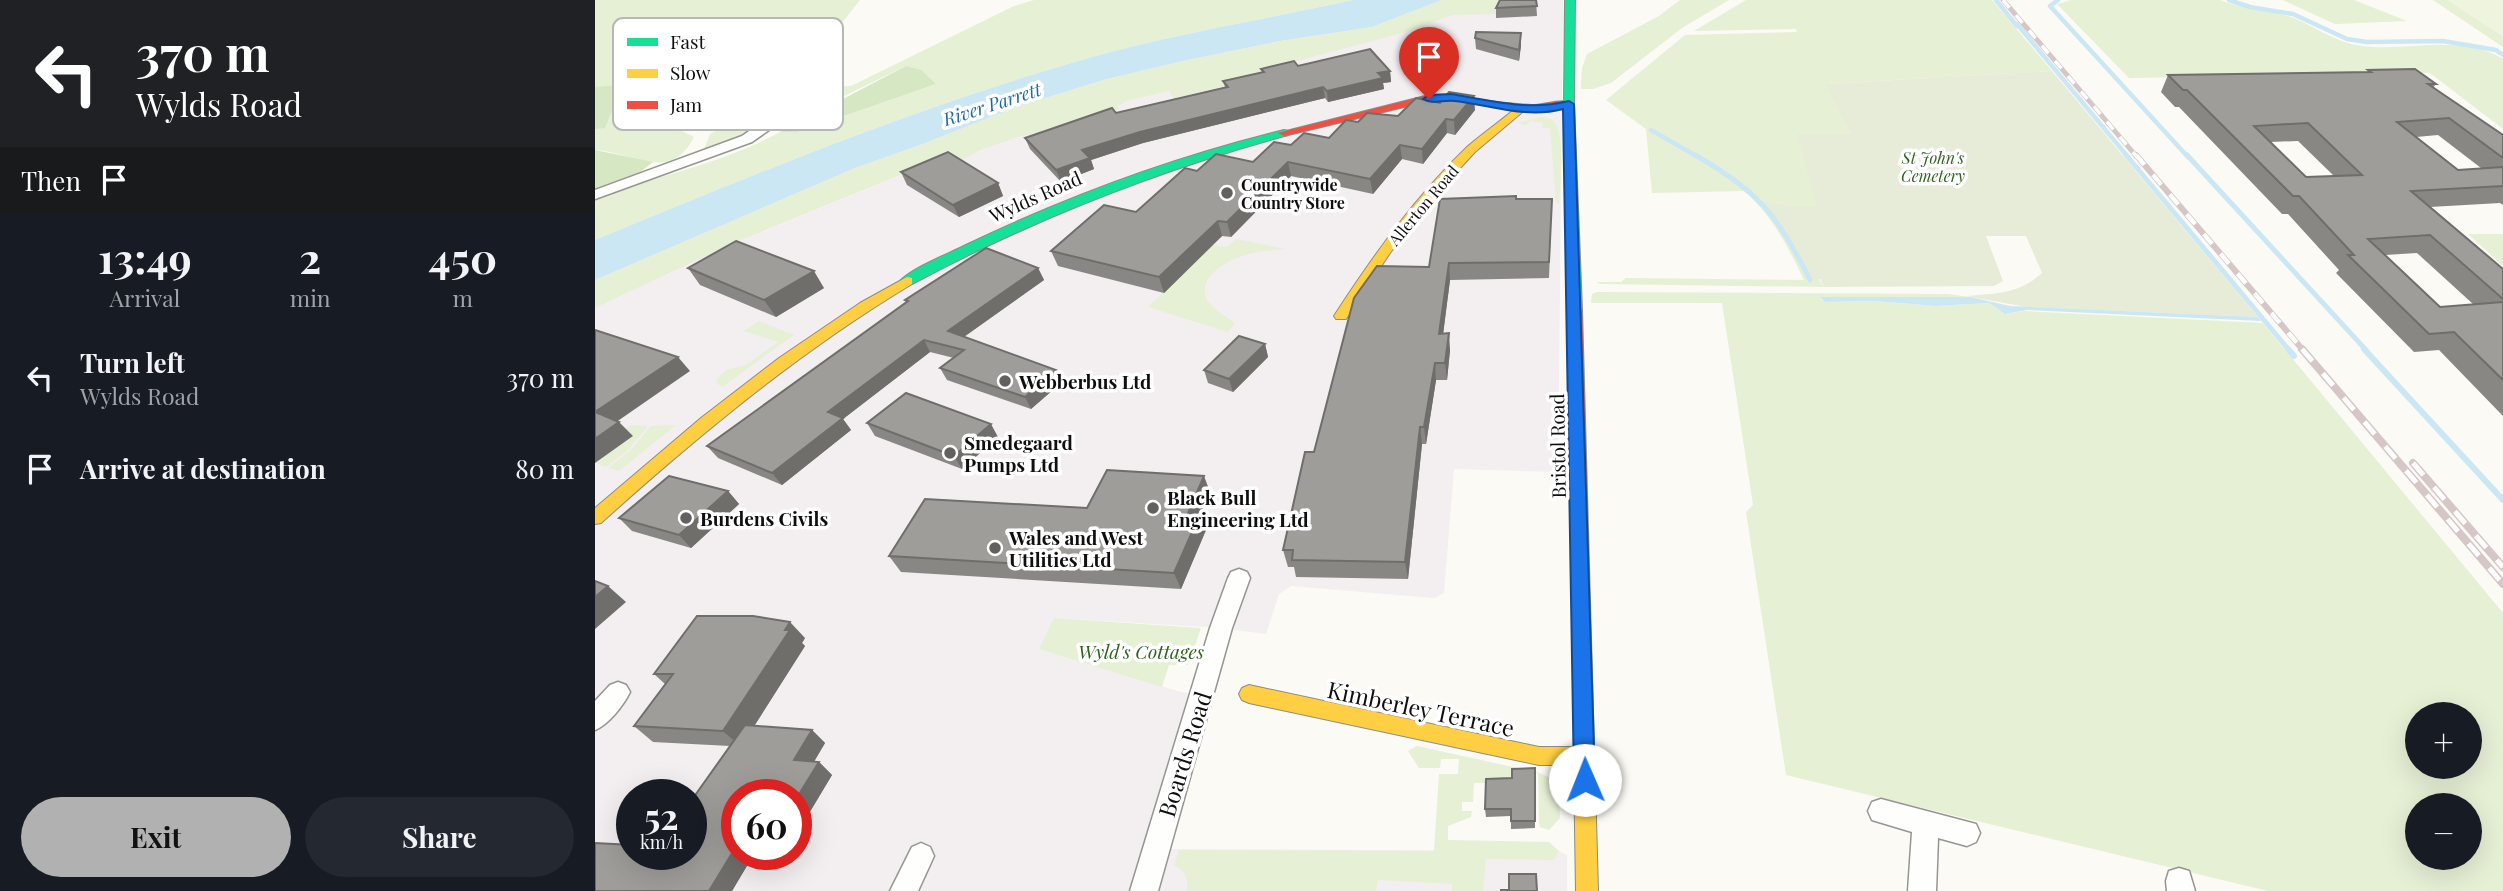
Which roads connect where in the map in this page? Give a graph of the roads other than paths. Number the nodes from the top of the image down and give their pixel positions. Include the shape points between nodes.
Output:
1 (1570, 0) edge
2 (1569, 104) junction
3 (1521, 109) junction
4 (760, 130) edge
5 (595, 195) edge
6 (1341, 316) dead end
7 (595, 518) edge
8 (1239, 579) dead end
9 (618, 692) dead end
10 (1249, 694) dead end
11 (595, 719) edge
12 (1584, 756) junction
13 (1881, 811) dead end
14 (1926, 823) junction
15 (1967, 833) dead end
16 (921, 856) dead end
17 (904, 891) edge
18 (1145, 891) edge
19 (1587, 891) edge
20 (1922, 891) edge

1 - 2 street, Bristol Road
2 - 3 street, Wylds Road via 1548,110
2 - 12 street, Bristol Road
3 - 6 street, Allerton Road via 1472,148 1447,175 1387,247
3 - 7 street, Wylds Road via 1451,97 1429,99 1187,160 1056,208 919,275 793,353
4 - 5 street via 747,139
8 - 18 street, Boards Road
9 - 11 street
10 - 12 street, Kimberley Terrace via 1539,756
12 - 19 street, Bristol Road
13 - 14 street
14 - 15 street
14 - 20 street
16 - 17 street

